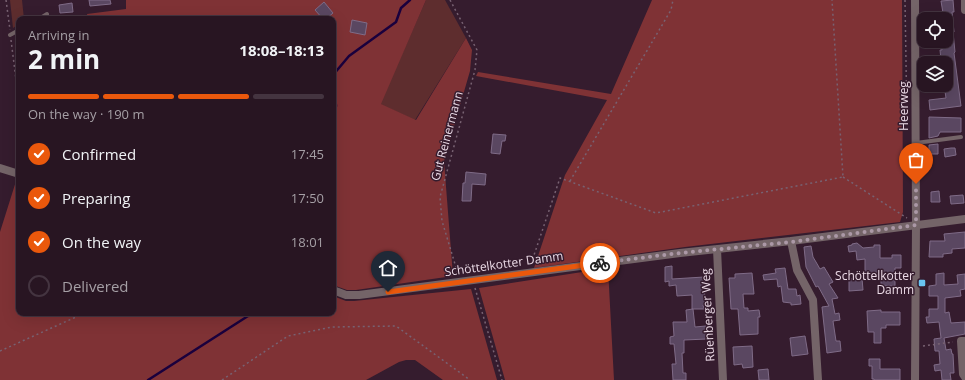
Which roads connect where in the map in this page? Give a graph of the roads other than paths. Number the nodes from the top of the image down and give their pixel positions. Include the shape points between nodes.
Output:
1 (915, 0) edge
2 (965, 0) edge
3 (965, 10) edge
4 (47, 14) dead end
5 (44, 16) edge
6 (16, 32) edge
7 (10, 35) road end
8 (961, 137) dead end
9 (916, 143) junction
10 (0, 168) edge
11 (16, 173) edge
12 (965, 219) edge
13 (916, 225) junction
14 (791, 242) junction
15 (717, 249) junction
16 (336, 291) edge
17 (963, 341) edge
18 (965, 376) edge
19 (722, 380) edge
20 (818, 380) edge
21 (915, 380) edge

1 - 9 street, Heerweg
2 - 3 street
4 - 5 lane
6 - 7 lane
8 - 9 lane
9 - 13 street, Heerweg
10 - 11 street
12 - 13 street, Schöttelkotter Damm
13 - 14 street, Schöttelkotter Damm
13 - 21 street, Heerweg
14 - 15 street, Schöttelkotter Damm
14 - 20 street via 797,270 813,300
15 - 16 street, Schöttelkotter Damm via 359,296
15 - 19 street, Rüenberger Weg
17 - 18 street

